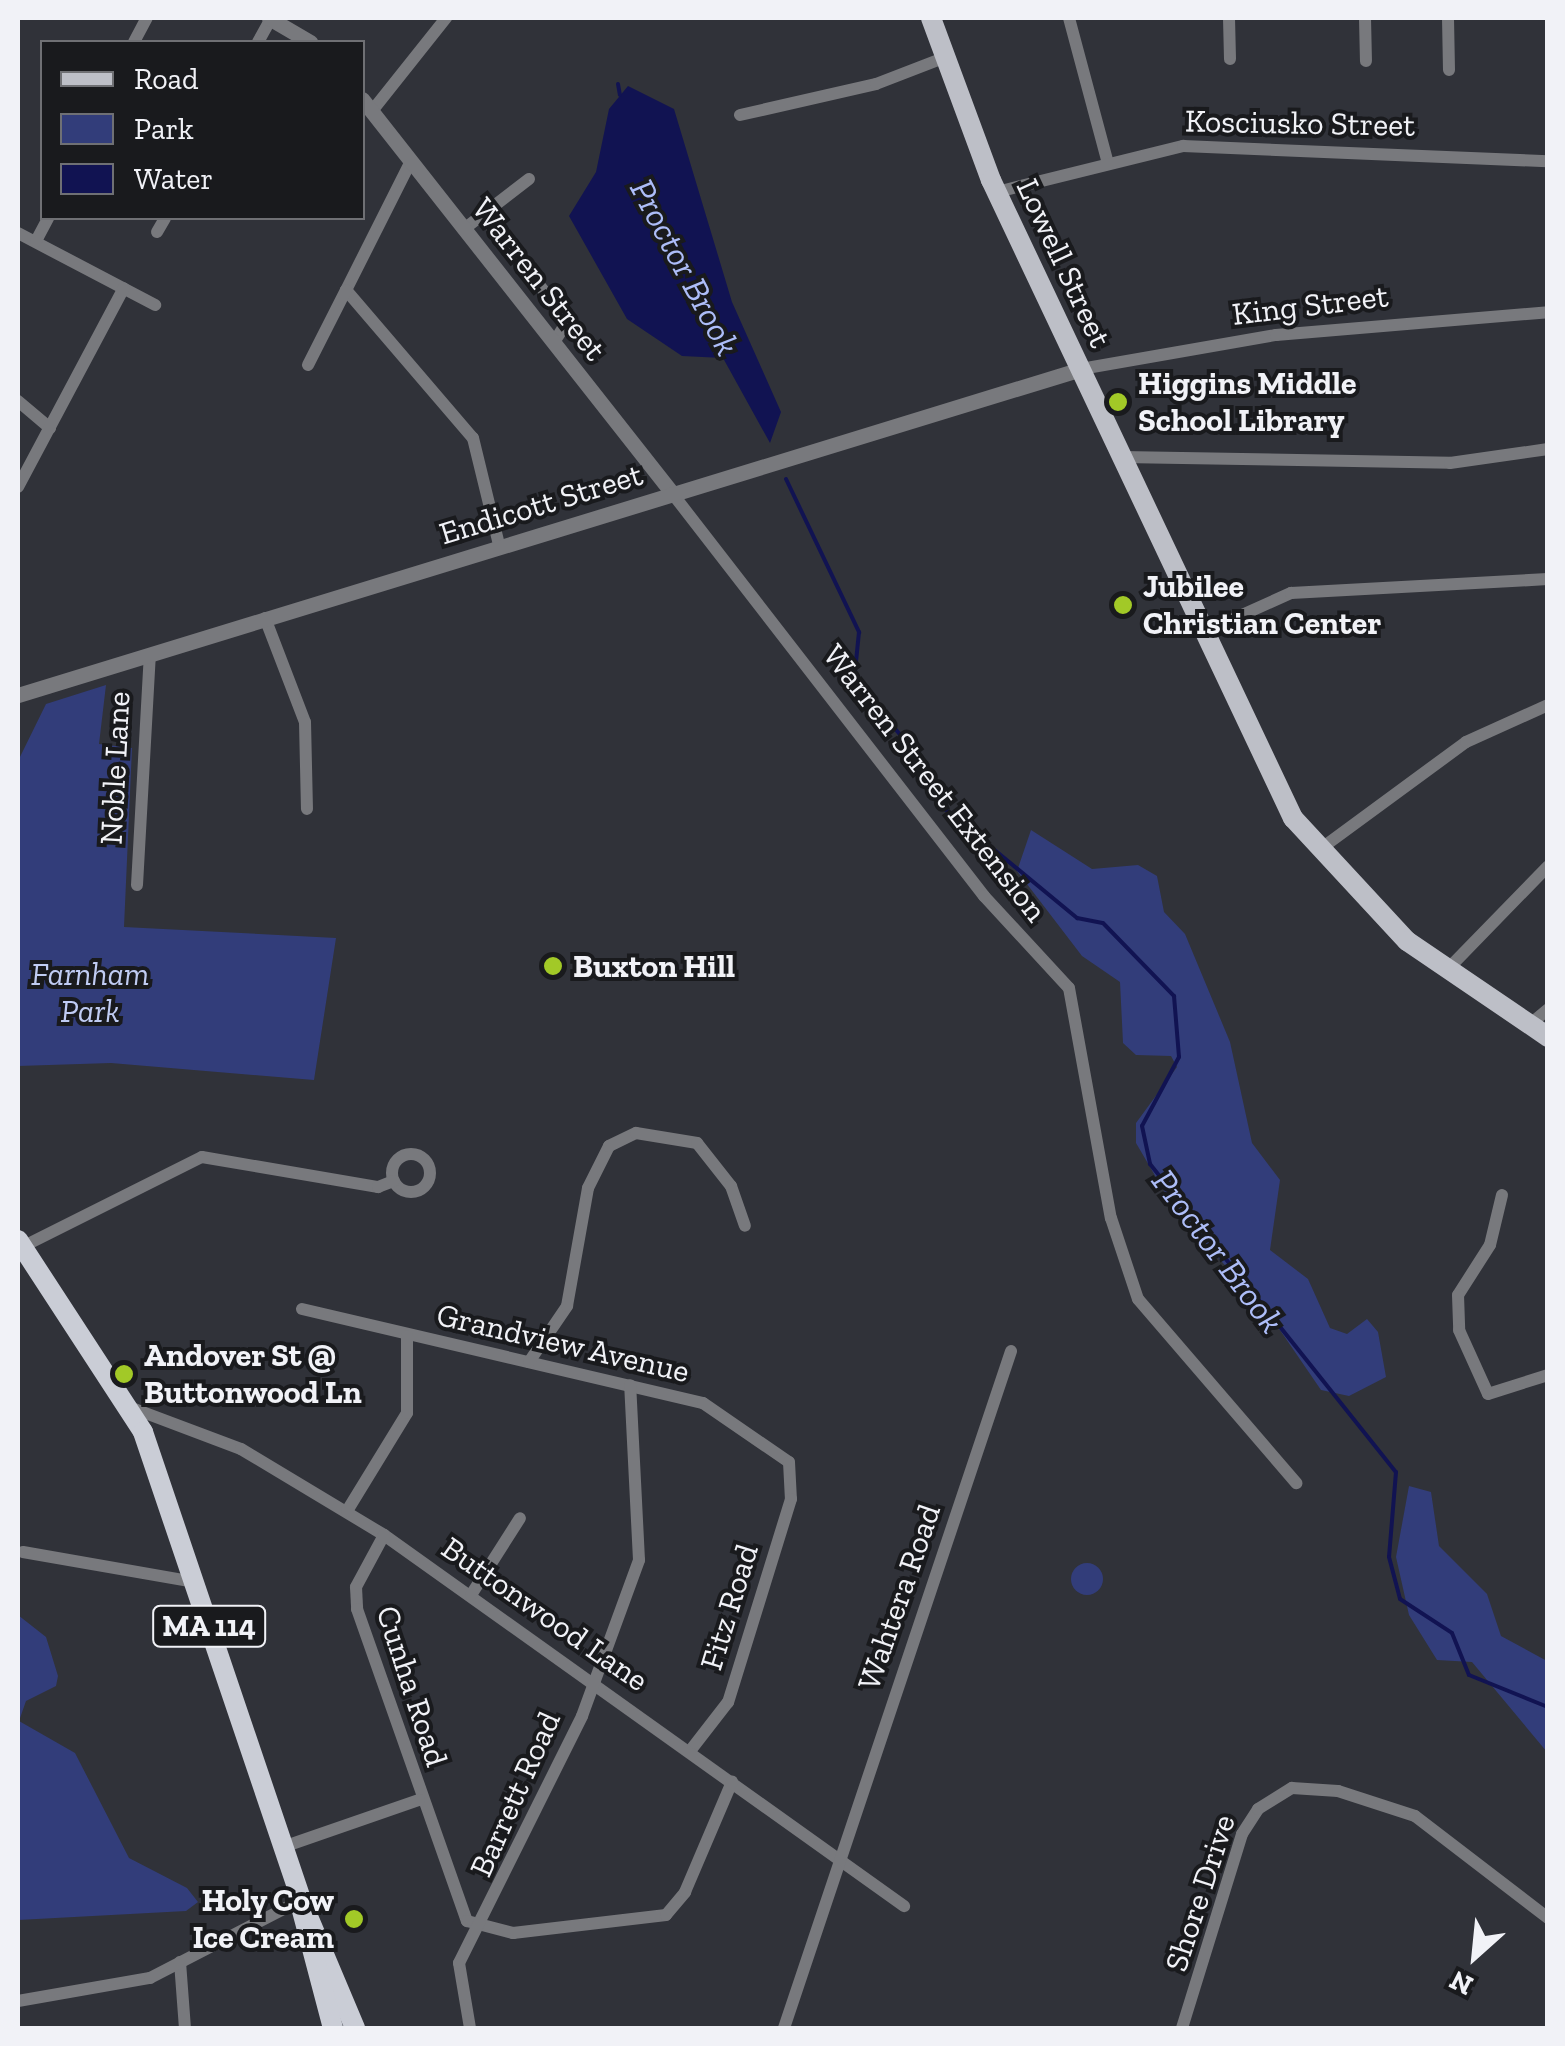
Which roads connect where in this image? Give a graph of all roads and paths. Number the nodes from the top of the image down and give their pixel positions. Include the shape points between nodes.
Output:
1 (270, 18) edge
2 (446, 18) edge
3 (932, 18) edge
4 (1069, 18) edge
5 (1230, 18) edge
6 (1365, 18) edge
7 (1448, 18) edge
8 (307, 40) edge
9 (946, 57) junction
10 (1230, 60) dead end
11 (1366, 62) dead end
12 (1449, 70) dead end
13 (367, 105) edge
14 (740, 115) dead end
15 (1107, 160) junction
16 (412, 161) junction
17 (1548, 161) edge
18 (529, 178) dead end
19 (997, 192) junction
20 (482, 216) junction
21 (47, 220) edge
22 (164, 220) edge
23 (464, 229) junction
24 (158, 232) dead end
25 (18, 233) edge
26 (36, 241) junction
27 (124, 288) junction
28 (346, 290) junction
29 (155, 306) dead end
30 (1548, 312) edge
31 (554, 342) junction
32 (308, 365) dead end
33 (1081, 368) junction
34 (18, 401) edge
35 (50, 428) junction
36 (1548, 449) edge
37 (1122, 457) junction
38 (18, 487) edge
39 (672, 493) junction
40 (499, 544) junction
41 (1548, 580) edge
42 (264, 618) junction
43 (1202, 633) junction
44 (150, 654) junction
45 (23, 693) edge
46 (1548, 706) edge
47 (308, 809) dead end
48 (1318, 851) junction
49 (1548, 866) edge
50 (137, 885) dead end
51 (1446, 971) junction
52 (1548, 1009) edge
53 (1528, 1026) junction
54 (1548, 1037) edge
55 (394, 1181) dead end
56 (1502, 1195) dead end
57 (744, 1226) dead end
58 (20, 1243) edge
59 (302, 1309) dead end
60 (408, 1336) junction
61 (1011, 1351) dead end
62 (529, 1362) junction
63 (1548, 1375) edge
64 (630, 1385) junction
65 (132, 1408) junction
66 (792, 1468) joint
67 (1296, 1483) dead end
68 (347, 1511) junction
69 (520, 1518) dead end
70 (384, 1535) junction
71 (22, 1552) dead end
72 (194, 1582) junction
73 (471, 1594) junction
74 (592, 1679) junction
75 (690, 1751) junction
76 (732, 1782) junction
77 (419, 1800) junction
78 (282, 1846) junction
79 (842, 1862) junction
80 (301, 1900) junction
81 (904, 1906) dead end
82 (1548, 1918) edge
83 (481, 1928) junction
84 (180, 1962) junction
85 (18, 2001) edge
86 (185, 2028) edge
87 (333, 2028) edge
88 (355, 2028) edge
89 (470, 2028) edge
90 (784, 2028) edge
91 (1182, 2028) edge

1 - 8 street
2 - 13 street
3 - 9 main road, Lowell Street
4 - 15 street
5 - 10 street
6 - 11 street
7 - 12 street
9 - 14 street via 876,84
9 - 19 main road, Lowell Street
13 - 16 street, Warren Street
15 - 17 street, Kosciusko Street via 1214,145
15 - 19 street, Kosciusko Street
16 - 23 street, Warren Street
16 - 28 street
18 - 20 street
19 - 33 main road, Lowell Street
20 - 23 street
20 - 31 street via 568,320
21 - 26 street
22 - 24 street
23 - 31 street, Warren Street
25 - 26 street
26 - 27 street
27 - 29 street
27 - 35 street
28 - 32 street
28 - 40 street via 472,438
30 - 33 street, King Street via 1276,335
31 - 39 street, Warren Street
33 - 37 main road, Lowell Street
33 - 39 street, Endicott Street
34 - 35 street
35 - 38 street
36 - 37 street via 1450,463
37 - 43 main road, Lowell Street
39 - 40 street, Endicott Street
39 - 67 street, Warren Street Extension via 984,896 1070,988 1110,1218 1138,1298
40 - 42 street, Endicott Street
41 - 43 street via 1291,593
42 - 44 street, Endicott Street
42 - 47 street via 305,722
43 - 48 main road, Lowell Street via 1264,766
44 - 45 street, Endicott Street
44 - 50 street, Noble Lane
46 - 48 street via 1466,742
48 - 51 main road, Lowell Street
49 - 51 street
51 - 53 main road, Lowell Street
52 - 53 street
53 - 54 main road, Lowell Street
55 - 58 street via 378,1186 202,1157
56 - 63 street via 1490,1245 1458,1295 1456,1320 1488,1394
57 - 62 street via 731,1186 698,1143 636,1133 609,1146 588,1188 566,1306
58 - 65 highway, MA 114
59 - 60 street, Grandview Avenue
60 - 62 street, Grandview Avenue
60 - 68 street via 403,1423
61 - 79 street, Wahtera Road
62 - 64 street, Grandview Avenue
64 - 66 street, Grandview Avenue via 722,1410
64 - 74 street, Barrett Road via 639,1560
65 - 68 street, Buttonwood Lane via 195,1426
65 - 72 highway, MA 114
66 - 75 street, Fitz Road via 728,1702
68 - 70 street, Buttonwood Lane
69 - 73 street
70 - 73 street, Buttonwood Lane
70 - 77 street, Cunha Road via 355,1598
71 - 72 street
72 - 78 highway, MA 114
73 - 74 street, Buttonwood Lane
74 - 75 street, Buttonwood Lane
74 - 83 street, Barrett Road
75 - 76 street, Buttonwood Lane
76 - 79 street, Buttonwood Lane
76 - 83 street via 666,1915 513,1933
77 - 78 street
77 - 83 street, Cunha Road via 456,1908
78 - 80 highway, MA 114
79 - 81 street, Buttonwood Lane
79 - 90 street, Wahtera Road
80 - 84 street
80 - 87 highway, MA 114
80 - 88 highway, MA 114
82 - 91 street, Shore Drive via 1415,1816 1338,1791 1292,1788 1258,1808 1242,1834
83 - 89 street, Barrett Road via 456,1980
84 - 85 street via 150,1978
84 - 86 street

